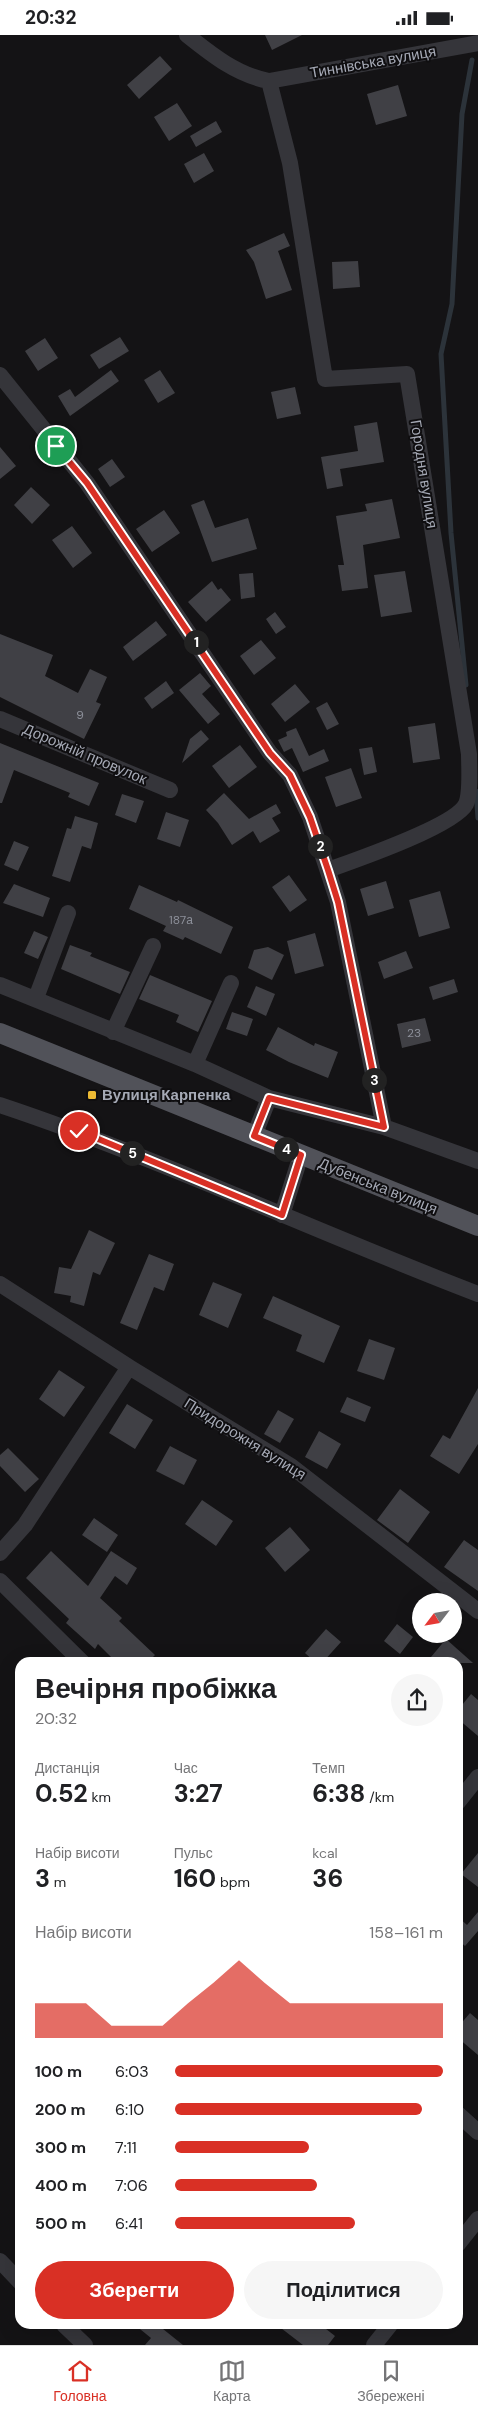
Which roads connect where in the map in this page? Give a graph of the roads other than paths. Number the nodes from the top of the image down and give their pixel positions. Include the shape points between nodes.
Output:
1 (187, 35) edge
2 (478, 43) edge
3 (269, 81) junction
4 (0, 375) edge
5 (0, 719) edge
6 (170, 790) dead end
7 (328, 870) junction
8 (68, 913) dead end
9 (153, 946) dead end
10 (231, 983) dead end
11 (0, 985) edge
12 (36, 998) junction
13 (114, 1031) junction
14 (0, 1033) edge
15 (195, 1064) junction
16 (269, 1098) junction
17 (0, 1105) edge
18 (384, 1127) junction
19 (254, 1136) junction
20 (301, 1155) junction
21 (478, 1161) edge
22 (282, 1215) junction
23 (478, 1226) edge
24 (0, 1284) edge
25 (478, 1294) edge
26 (129, 1367) junction
27 (0, 1553) edge
28 (0, 1581) edge
29 (478, 1611) edge
30 (76, 1657) edge
31 (478, 1777) edge
32 (463, 1796) edge
33 (463, 2118) edge
34 (478, 2132) edge
35 (478, 2219) edge
36 (463, 2237) edge
37 (2, 2267) edge
38 (15, 2278) edge
39 (68, 2329) edge
40 (387, 2329) edge
41 (84, 2345) edge
42 (374, 2345) edge

1 - 3 street via 227,65 250,77
2 - 3 street, Тиннівська вулиця
3 - 7 street, Городня вулиця via 290,163 324,379 407,374 469,754 466,805 451,819 371,855
4 - 7 street via 87,483 270,753 290,775 310,817
5 - 6 street, Дорожній провулок
7 - 18 street via 338,902
8 - 12 street
9 - 13 street
10 - 15 street
11 - 12 street
12 - 13 street
13 - 15 street
14 - 19 main road, Дубенська вулиця
15 - 16 street
16 - 18 street
16 - 19 street
17 - 22 street via 79,1131
18 - 21 street
19 - 20 main road, Дубенська вулиця
20 - 22 street
20 - 23 main road, Дубенська вулиця
22 - 25 street
24 - 26 street, Придорожня вулиця
26 - 27 street via 25,1525
26 - 29 street, Придорожня вулиця via 291,1466
28 - 30 street
31 - 32 street
33 - 34 street
35 - 36 street
37 - 38 street
39 - 41 street
40 - 42 street

